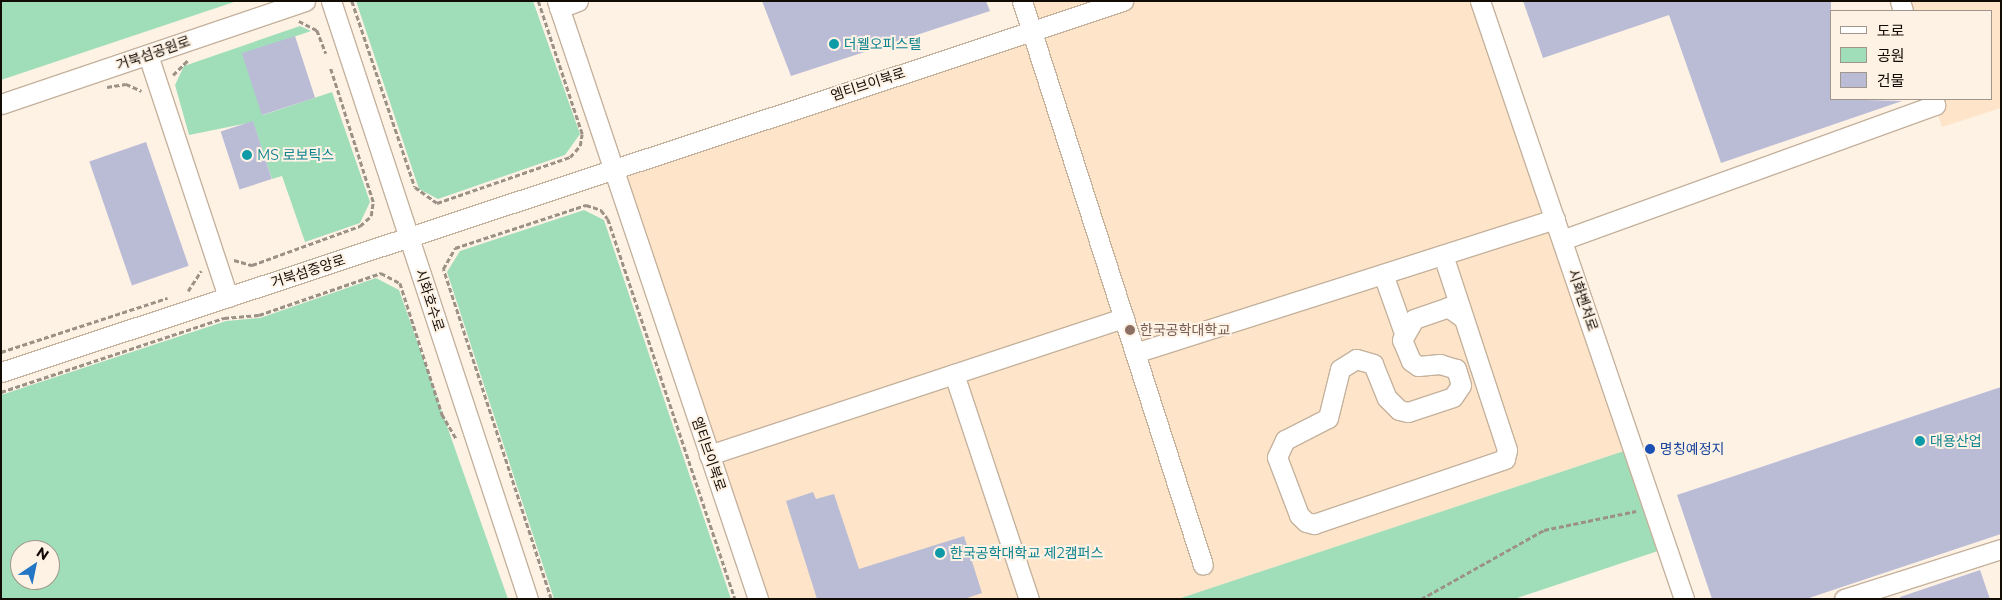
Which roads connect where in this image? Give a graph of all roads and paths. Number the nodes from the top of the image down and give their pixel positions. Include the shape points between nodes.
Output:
1 (305, 1) edge
2 (331, 1) edge
3 (352, 1) edge
4 (538, 1) edge
5 (578, 1) edge
6 (1022, 1) edge
7 (1123, 1) edge
8 (1480, 1) edge
9 (558, 4) edge
10 (290, 24) dead end
11 (1032, 31) junction
12 (326, 53) dead end
13 (148, 55) junction
14 (194, 58) dead end
15 (330, 68) dead end
16 (129, 76) dead end
17 (172, 79) dead end
18 (130, 85) junction
19 (100, 90) dead end
20 (147, 98) dead end
21 (1933, 100) edge
22 (1, 104) edge
23 (562, 160) junction
24 (565, 167) dead end
25 (613, 167) junction
26 (418, 193) junction
27 (413, 195) dead end
28 (578, 202) dead end
29 (437, 203) junction
30 (381, 204) dead end
31 (374, 206) junction
32 (580, 206) junction
33 (439, 207) dead end
34 (612, 218) dead end
35 (608, 219) junction
36 (1555, 219) junction
37 (365, 224) junction
38 (367, 228) dead end
39 (410, 236) junction
40 (1562, 240) junction
41 (452, 244) dead end
42 (454, 249) junction
43 (1443, 255) junction
44 (229, 257) dead end
45 (201, 267) dead end
46 (443, 269) junction
47 (436, 271) dead end
48 (1383, 274) junction
49 (407, 280) dead end
50 (400, 283) junction
51 (186, 292) dead end
52 (177, 295) dead end
53 (228, 298) junction
54 (1124, 318) junction
55 (1463, 318) junction
56 (1404, 333) junction
57 (1, 352) edge
58 (1135, 353) junction
59 (1, 372) edge
60 (954, 374) junction
61 (1, 392) edge
62 (462, 449) dead end
63 (709, 455) junction
64 (1652, 504) junction
65 (2000, 551) edge
66 (1202, 565) dead end
67 (528, 599) edge
68 (550, 599) edge
69 (735, 599) edge
70 (758, 599) edge
71 (1029, 599) edge
72 (1421, 599) edge
73 (1684, 599) edge
74 (1844, 599) edge

1 - 13 street, 거북섬공원로
2 - 39 street, 시화호수로
3 - 26 path
4 - 23 path via 582,134 577,151
5 - 9 street, 엠티브이북로
6 - 11 street
7 - 11 street, 엠티브이북로
8 - 36 street, 시화벤처로
9 - 25 street, 엠티브이북로
10 - 12 path via 299,20 314,27
11 - 25 street, 엠티브이북로
11 - 54 street
13 - 22 street, 거북섬공원로
13 - 53 street
14 - 17 path via 178,66
15 - 31 path
16 - 18 path
18 - 19 path
18 - 20 path
21 - 40 street via 1935,105
23 - 24 path
23 - 29 path
25 - 39 street, 거북섬중앙로
25 - 63 street, 엠티브이북로
26 - 27 path
26 - 29 path
28 - 32 path
29 - 33 path
30 - 31 path
31 - 37 path
32 - 35 path via 596,207
32 - 42 path
34 - 35 path
35 - 69 path
36 - 40 street, 시화벤처로
36 - 43 street
37 - 38 path
37 - 44 path via 252,265
39 - 53 street, 거북섬중앙로
39 - 67 street, 시화호수로
40 - 64 street, 시화벤처로
41 - 42 path
42 - 46 path
43 - 48 street
43 - 55 street
45 - 51 path via 197,284
46 - 47 path
46 - 68 path
48 - 56 street
48 - 58 street
49 - 50 path
50 - 61 path via 380,272 259,315 224,318
50 - 62 path via 442,414
52 - 57 path
53 - 59 street, 거북섬중앙로
54 - 58 street
54 - 60 street
55 - 56 street via 1448,307 1414,319
55 - 56 street via 1507,450 1505,459 1314,524 1306,522 1299,515 1280,466 1279,450 1294,434 1328,418 1334,408 1335,376 1347,361 1373,364 1387,398 1399,410 1417,410 1460,392 1456,369 1440,364 1424,368 1410,361
58 - 66 street
60 - 63 street
60 - 71 street
63 - 70 street, 엠티브이북로
64 - 72 path via 1627,514 1544,530
64 - 73 street, 시화벤처로
65 - 74 street

